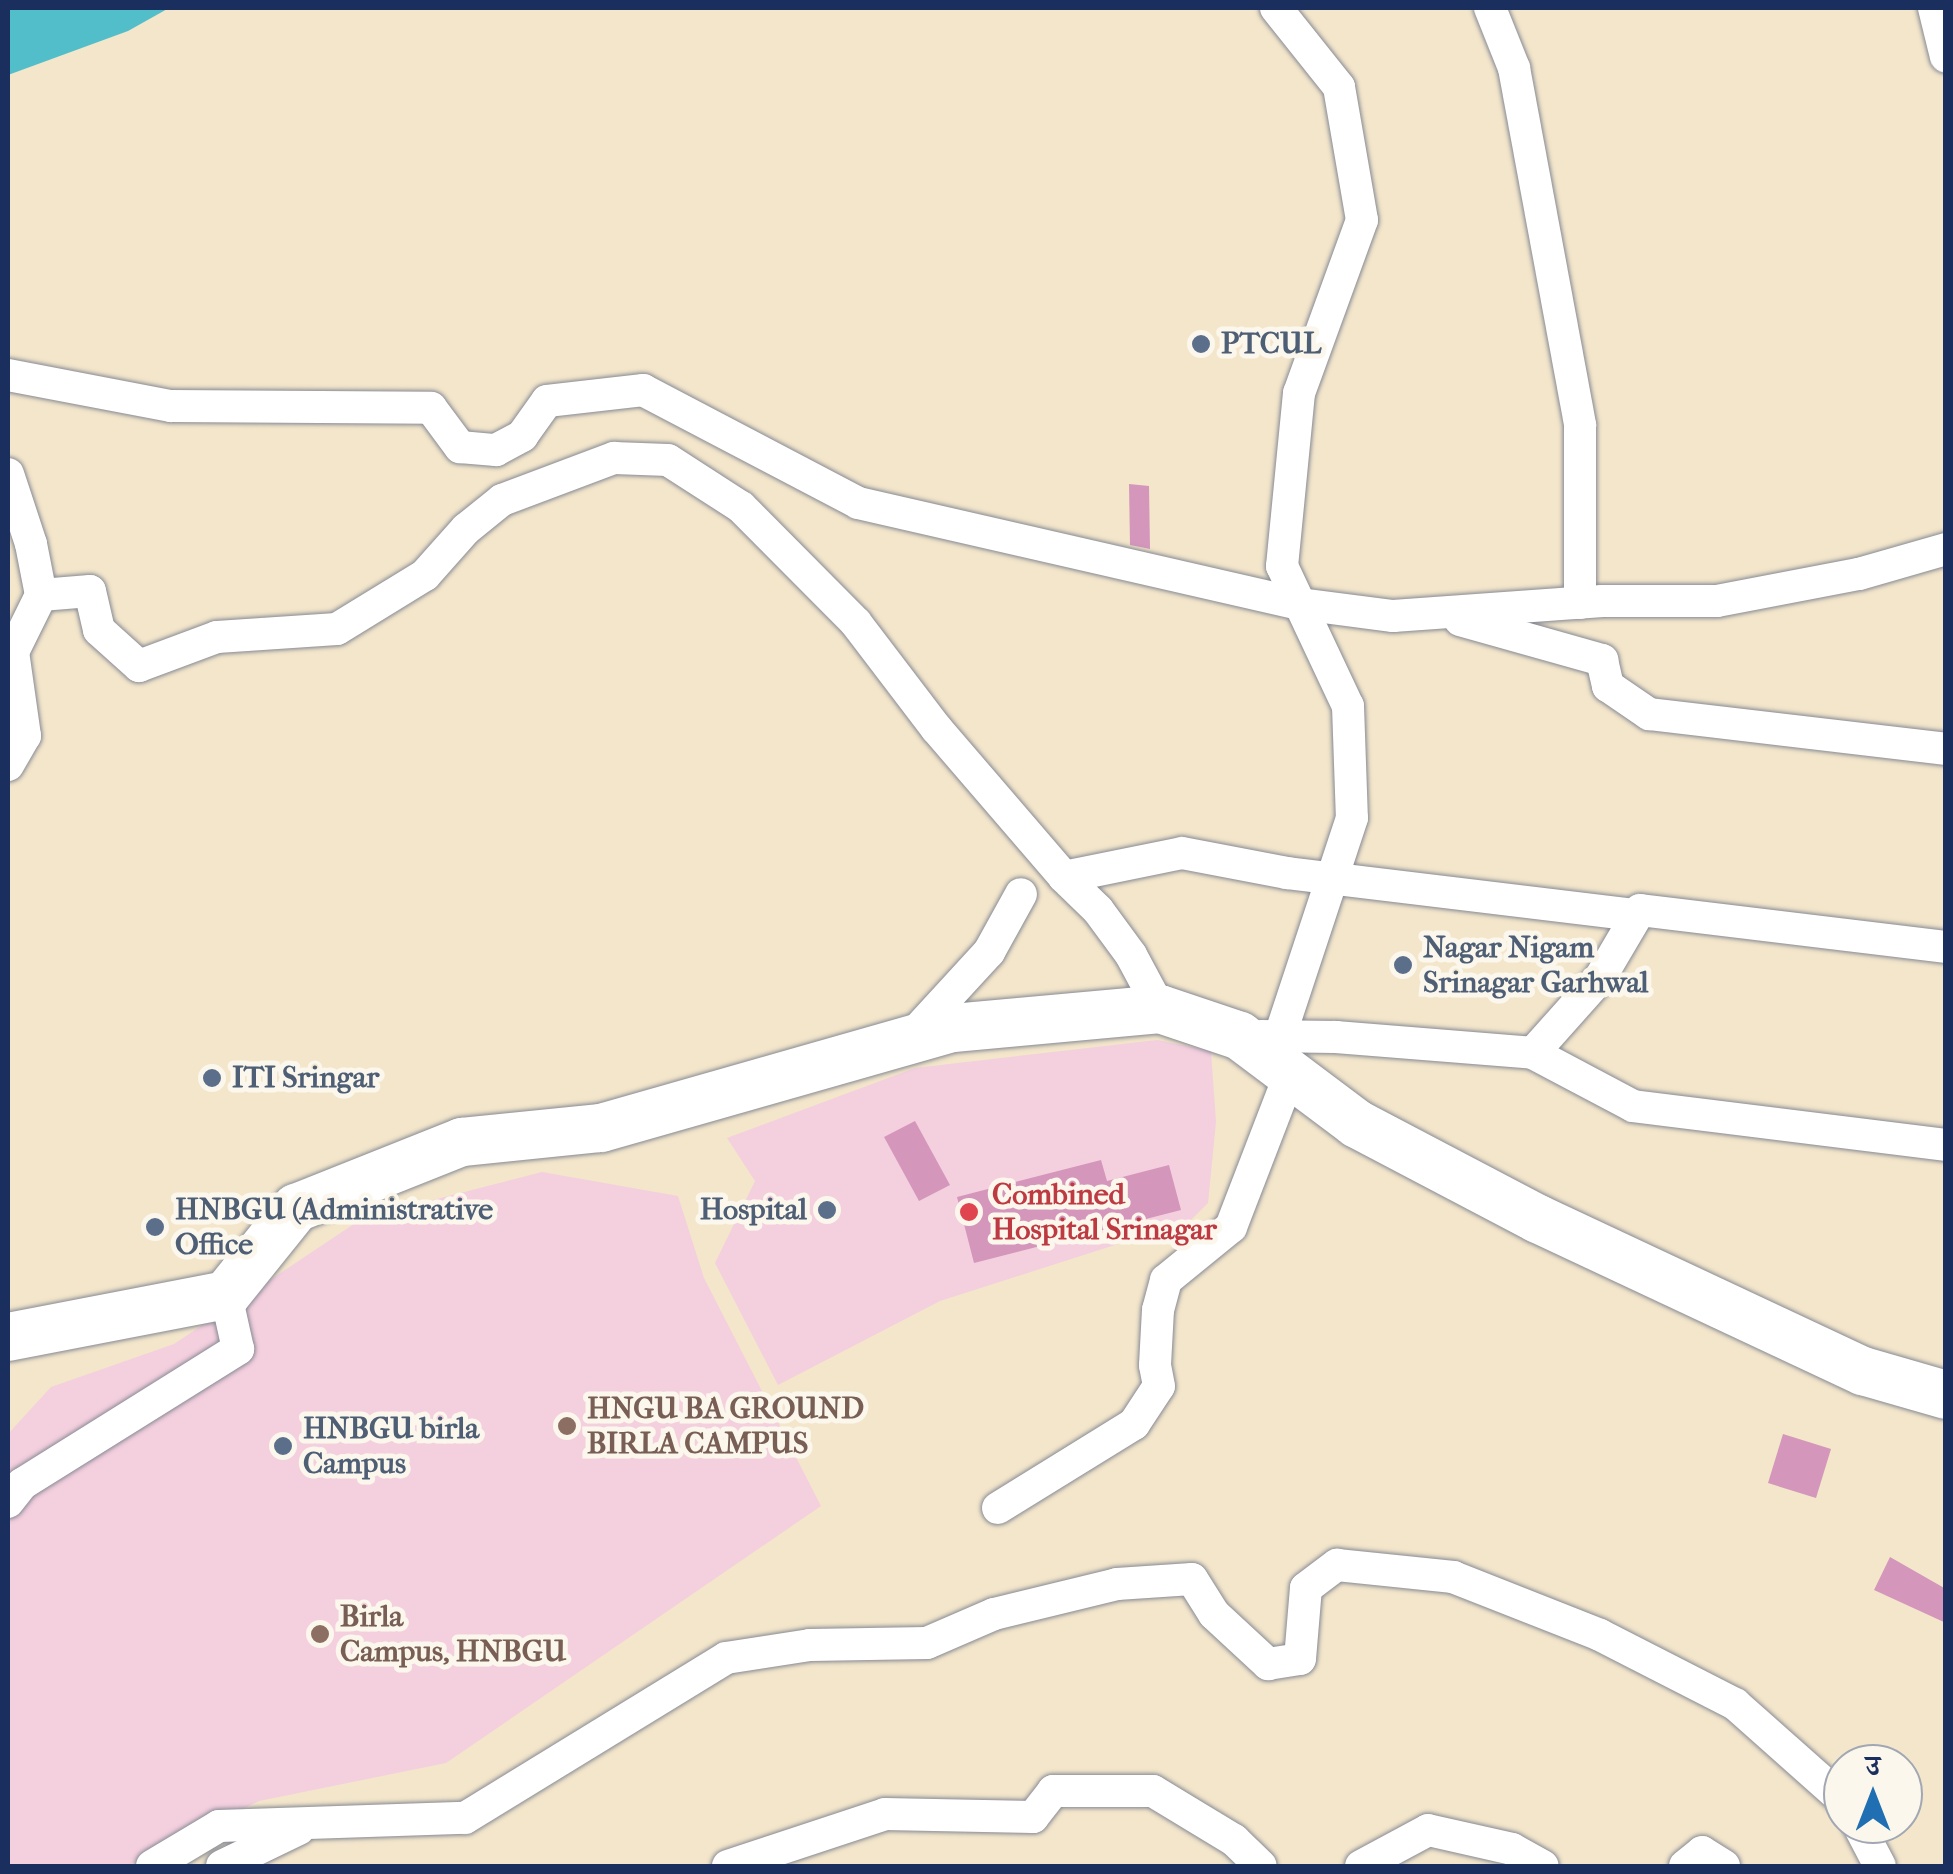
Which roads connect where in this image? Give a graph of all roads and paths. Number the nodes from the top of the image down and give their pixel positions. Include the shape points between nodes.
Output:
1 (1276, 8) edge
2 (1490, 8) edge
3 (1934, 8) edge
4 (1946, 57) edge
5 (8, 375) edge
6 (8, 474) edge
7 (17, 530) edge
8 (1946, 549) edge
9 (41, 595) junction
10 (1580, 602) junction
11 (1300, 604) junction
12 (1436, 613) junction
13 (1946, 749) edge
14 (8, 764) edge
15 (1064, 877) junction
16 (1332, 879) junction
17 (1020, 894) dead end
18 (1636, 915) junction
19 (1946, 947) edge
20 (1160, 1009) junction
21 (908, 1041) junction
22 (1270, 1048) junction
23 (1533, 1053) junction
24 (1946, 1144) edge
25 (226, 1295) junction
26 (12, 1331) edge
27 (1946, 1395) edge
28 (8, 1502) edge
29 (998, 1508) dead end
30 (1823, 1782) edge
31 (314, 1822) junction
32 (152, 1866) edge
33 (222, 1866) edge
34 (728, 1866) edge
35 (1261, 1866) edge
36 (1361, 1866) edge
37 (1543, 1866) edge
38 (1686, 1866) edge
39 (1724, 1866) edge

1 - 11 street via 1339,87 1362,220 1299,394 1282,566
2 - 10 street via 1514,68 1580,425
3 - 4 street
5 - 11 street via 171,406 431,408 460,447 496,450 522,436 547,401 642,390 858,503
6 - 7 street
7 - 9 street
8 - 10 street via 1859,574 1717,601
9 - 14 street via 14,652 25,736
9 - 15 street via 90,591 99,630 138,666 218,637 337,629 425,575 502,500 614,458 668,460 727,496 812,574
10 - 12 street
11 - 12 street via 1393,616
11 - 16 street via 1348,706 1352,818
12 - 13 street via 1602,660 1608,686 1649,714
15 - 16 street via 1182,853
15 - 20 street via 1132,955
16 - 18 street
16 - 22 street
17 - 21 street via 989,952
18 - 19 street via 1640,910
18 - 23 street via 1600,978
20 - 21 highway via 953,1028
20 - 22 highway
21 - 25 highway via 601,1128 462,1142 296,1208
22 - 23 street
22 - 27 highway via 1357,1124 1538,1219 1863,1371
22 - 29 street via 1230,1227 1166,1280 1157,1328 1160,1386 1134,1424
23 - 24 street via 1633,1106
25 - 26 highway
25 - 28 street via 238,1350 22,1484
30 - 31 street via 1734,1704 1600,1635 1453,1578 1337,1564 1306,1588 1300,1659 1268,1664 1214,1614 1192,1579 1117,1584 994,1614 926,1643 810,1645 726,1658 465,1818
31 - 32 street via 219,1826
31 - 33 street
34 - 35 street via 885,1814 1033,1817 1053,1792 1153,1792 1234,1840
36 - 37 street via 1428,1830 1512,1849
38 - 39 street via 1702,1852

